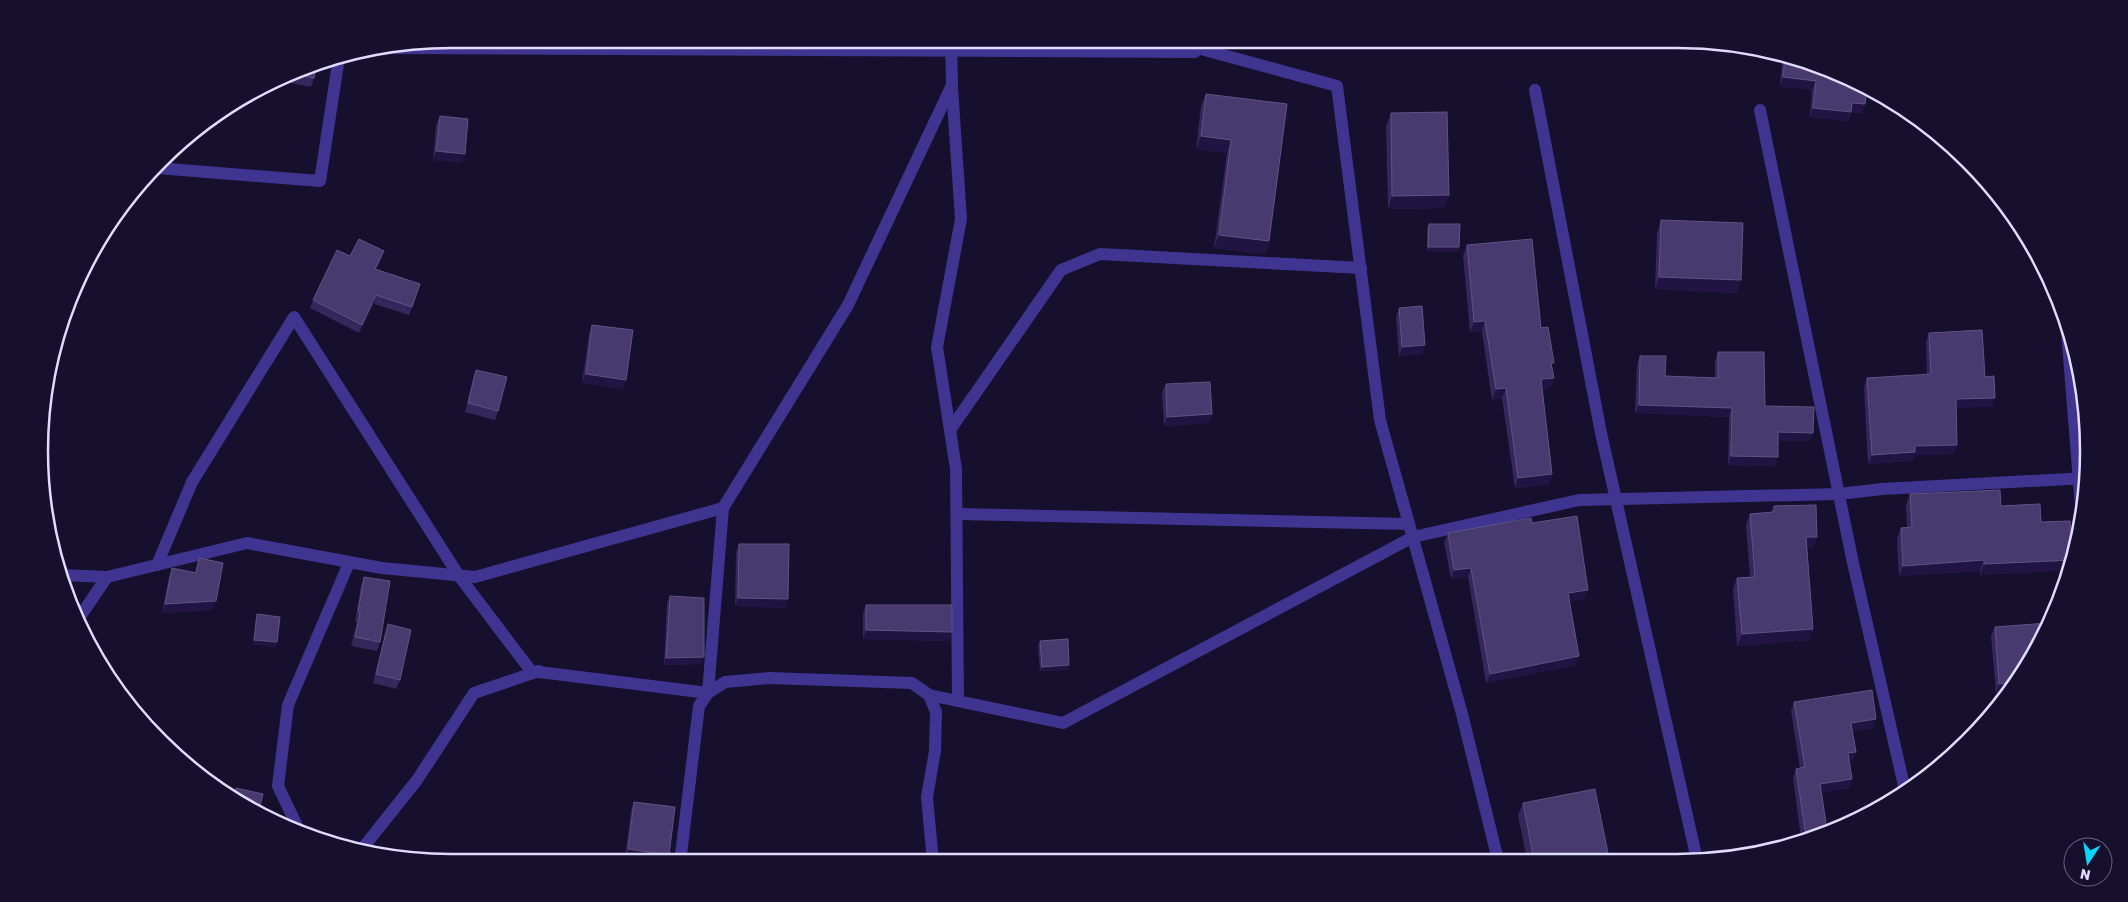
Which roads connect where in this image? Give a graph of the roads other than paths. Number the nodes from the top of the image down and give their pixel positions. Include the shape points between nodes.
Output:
1 (951, 48) edge
2 (1063, 48) edge
3 (1198, 48) edge
4 (1213, 52) junction
5 (338, 64) edge
6 (952, 85) junction
7 (1534, 90) dead end
8 (1760, 110) dead end
9 (164, 169) edge
10 (1361, 268) junction
11 (2070, 360) edge
12 (950, 430) junction
13 (2080, 458) edge
14 (2080, 478) edge
15 (1839, 494) junction
16 (1616, 499) junction
17 (723, 508) junction
18 (956, 514) junction
19 (1409, 524) junction
20 (1413, 537) junction
21 (349, 562) junction
22 (157, 565) junction
23 (67, 575) edge
24 (459, 576) junction
25 (107, 577) junction
26 (82, 614) edge
27 (539, 671) junction
28 (708, 693) junction
29 (928, 695) junction
30 (958, 701) junction
31 (1904, 784) edge
32 (297, 824) edge
33 (365, 845) edge
34 (681, 854) edge
35 (932, 854) edge
36 (1497, 854) edge
37 (1696, 854) edge

1 - 6 street
2 - 4 street
3 - 4 street
4 - 10 street via 1337,86
5 - 9 street via 320,181
6 - 12 street via 961,219 938,347
6 - 17 street via 848,305
7 - 16 street
8 - 15 street
10 - 12 street via 1100,254 1061,270
10 - 19 street via 1380,420
11 - 13 street
12 - 18 street via 956,469
14 - 15 street
15 - 16 street
15 - 31 street
16 - 20 street via 1579,500
16 - 37 street
17 - 24 street via 475,578
17 - 28 street
18 - 19 street
18 - 30 street
19 - 20 street
20 - 30 street via 1064,723
20 - 36 street
21 - 22 street via 247,543
21 - 24 street
21 - 32 street via 288,705 278,786
22 - 24 street via 192,482 294,317
22 - 25 street
23 - 25 street
24 - 27 street via 531,670
25 - 26 street
27 - 28 street
27 - 33 street via 474,693 417,780
28 - 29 street via 725,682 770,678 912,683
28 - 34 street via 699,706 695,726
29 - 30 street
29 - 35 street via 936,712 935,751 927,797

